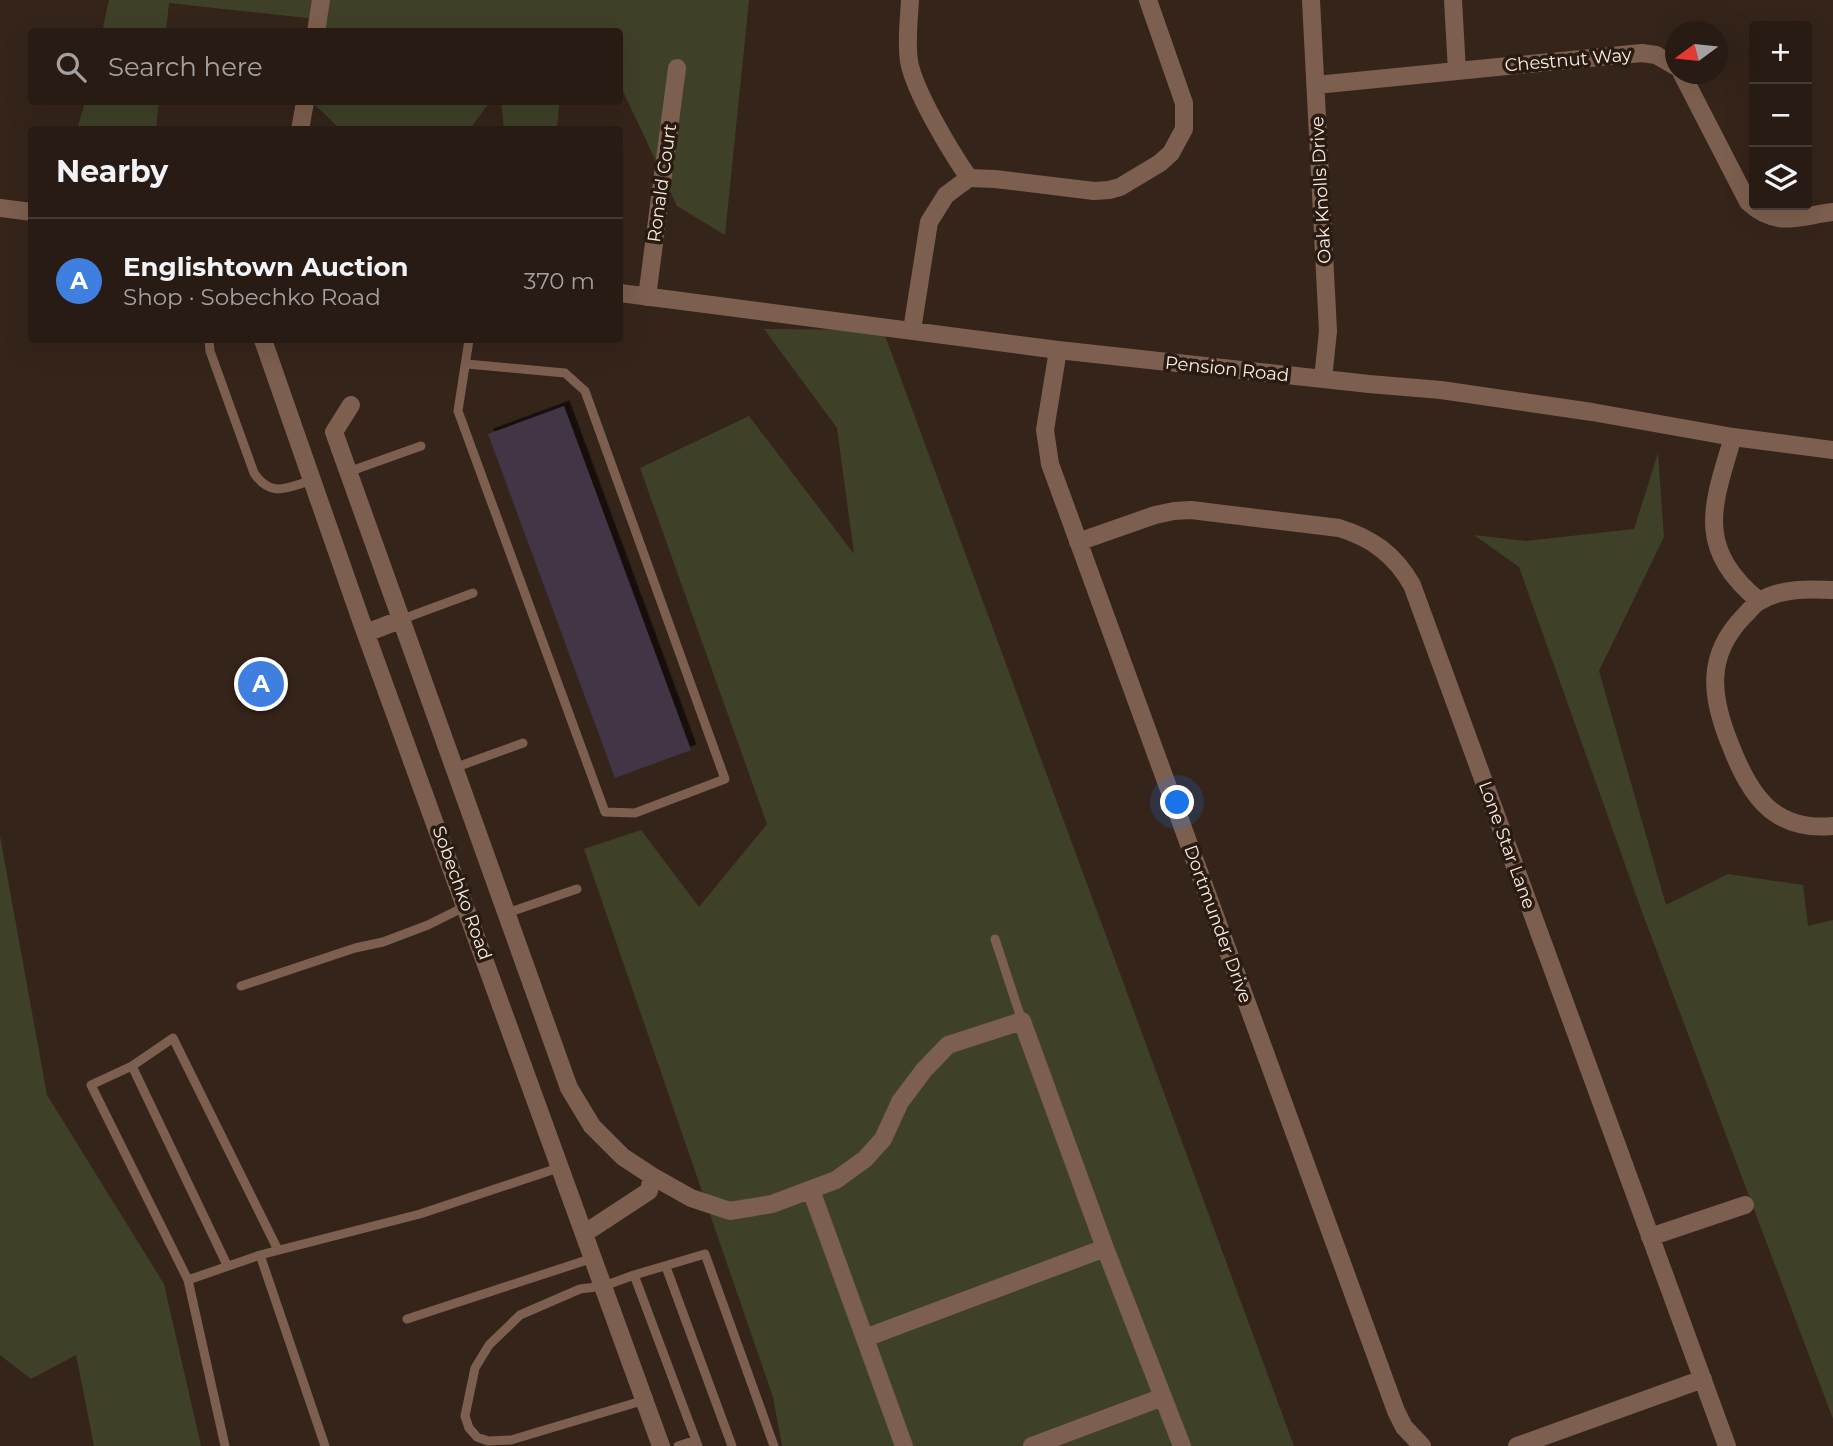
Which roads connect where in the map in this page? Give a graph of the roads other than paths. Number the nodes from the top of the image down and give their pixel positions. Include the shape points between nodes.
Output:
1 (321, 0) edge
2 (910, 0) edge
3 (1148, 0) edge
4 (1311, 0) edge
5 (1453, 0) edge
6 (317, 28) edge
7 (1665, 60) edge
8 (677, 68) dead end
9 (1457, 71) junction
10 (1687, 84) edge
11 (1316, 85) junction
12 (304, 105) edge
13 (301, 126) edge
14 (969, 178) junction
15 (0, 208) edge
16 (28, 212) edge
17 (1833, 212) edge
18 (623, 293) edge
19 (647, 297) junction
20 (912, 330) junction
21 (209, 343) edge
22 (264, 343) edge
23 (469, 343) edge
24 (1058, 350) junction
25 (467, 364) junction
26 (1323, 379) junction
27 (351, 405) dead end
28 (1733, 437) junction
29 (421, 446) dead end
30 (1833, 450) edge
31 (348, 472) junction
32 (313, 480) junction
33 (1078, 542) junction
34 (1833, 590) edge
35 (473, 593) dead end
36 (1759, 601) junction
37 (400, 620) junction
38 (366, 633) junction
39 (523, 743) dead end
40 (454, 768) junction
41 (1833, 826) edge
42 (577, 889) dead end
43 (467, 906) junction
44 (507, 913) junction
45 (995, 939) dead end
46 (242, 986) dead end
47 (1022, 1021) junction
48 (132, 1066) junction
49 (561, 1167) junction
50 (652, 1176) junction
51 (811, 1190) junction
52 (1745, 1205) dead end
53 (584, 1233) junction
54 (1650, 1237) junction
55 (1105, 1248) junction
56 (278, 1250) junction
57 (260, 1255) junction
58 (593, 1258) junction
59 (227, 1265) junction
60 (666, 1267) junction
61 (634, 1275) junction
62 (188, 1280) junction
63 (604, 1286) junction
64 (407, 1318) dead end
65 (865, 1338) junction
66 (1703, 1378) junction
67 (1163, 1396) junction
68 (645, 1400) junction
69 (697, 1443) edge
70 (225, 1446) edge
71 (325, 1446) edge
72 (661, 1446) edge
73 (678, 1446) edge
74 (732, 1446) edge
75 (774, 1446) edge
76 (904, 1446) edge
77 (1032, 1446) edge
78 (1182, 1446) edge
79 (1422, 1446) edge
80 (1517, 1446) edge
81 (1727, 1446) edge

1 - 6 street
2 - 14 street via 910,64 954,157
3 - 14 street via 1184,103 1184,129 1171,153 1109,190
4 - 11 street, Oak Knolls Drive
5 - 9 street
7 - 9 street, Chestnut Way via 1642,53
8 - 19 street, Ronald Court
9 - 11 street, Chestnut Way
10 - 17 street via 1748,202 1759,213 1788,219
11 - 26 street, Oak Knolls Drive via 1328,331
12 - 13 street
14 - 20 street via 946,195 929,222
15 - 16 street
18 - 19 street, Pension Road
19 - 20 street, Pension Road
20 - 24 street, Pension Road
21 - 32 lane via 260,482 281,489
22 - 32 street, Sobechko Road
23 - 25 lane
24 - 26 street, Pension Road
24 - 33 street, Dortmunder Drive via 1046,444
25 - 25 lane via 458,411 605,812 635,813 725,779 585,391 565,373
26 - 28 street, Pension Road via 1469,394
27 - 31 street via 334,432
28 - 30 street, Pension Road
28 - 36 street via 1716,491 1715,535 1725,562
29 - 31 lane
31 - 37 street
32 - 38 street, Sobechko Road
33 - 54 street, Lone Star Lane via 1155,515 1191,510 1356,533 1381,547 1405,573
33 - 79 street, Dortmunder Drive via 1396,1411
34 - 36 street via 1796,590
35 - 37 lane
36 - 41 street via 1733,629 1717,661 1714,694 1719,717 1742,775 1767,808 1799,824
37 - 38 street
37 - 40 street
38 - 43 street, Sobechko Road
39 - 40 lane
40 - 44 street
42 - 44 lane
43 - 46 lane via 383,943
43 - 49 street, Sobechko Road
44 - 50 street via 569,1088 592,1126
45 - 47 lane
47 - 51 street via 948,1045 900,1102 883,1139 865,1159 836,1180
47 - 55 street
48 - 56 lane via 173,1038
48 - 59 lane
48 - 62 lane via 92,1085
49 - 53 street, Sobechko Road
49 - 56 lane via 420,1214
50 - 51 street via 691,1198 730,1210 772,1204
50 - 53 street via 649,1191
51 - 65 street
52 - 54 street
53 - 58 street, Sobechko Road
54 - 66 street, Lone Star Lane
55 - 65 street
55 - 67 street
56 - 57 lane
57 - 59 lane
57 - 71 lane
58 - 63 street, Sobechko Road
58 - 64 lane
59 - 62 lane
60 - 61 lane
60 - 74 lane
60 - 75 lane via 705,1254
61 - 63 lane
61 - 69 lane
62 - 70 lane
63 - 68 street, Sobechko Road
63 - 68 lane via 580,1289 520,1315 489,1345 475,1368 465,1416 469,1428 488,1441 511,1440
65 - 76 street
66 - 80 street
66 - 81 street, Lone Star Lane
67 - 77 street
67 - 78 street
68 - 72 street, Sobechko Road
69 - 73 lane

